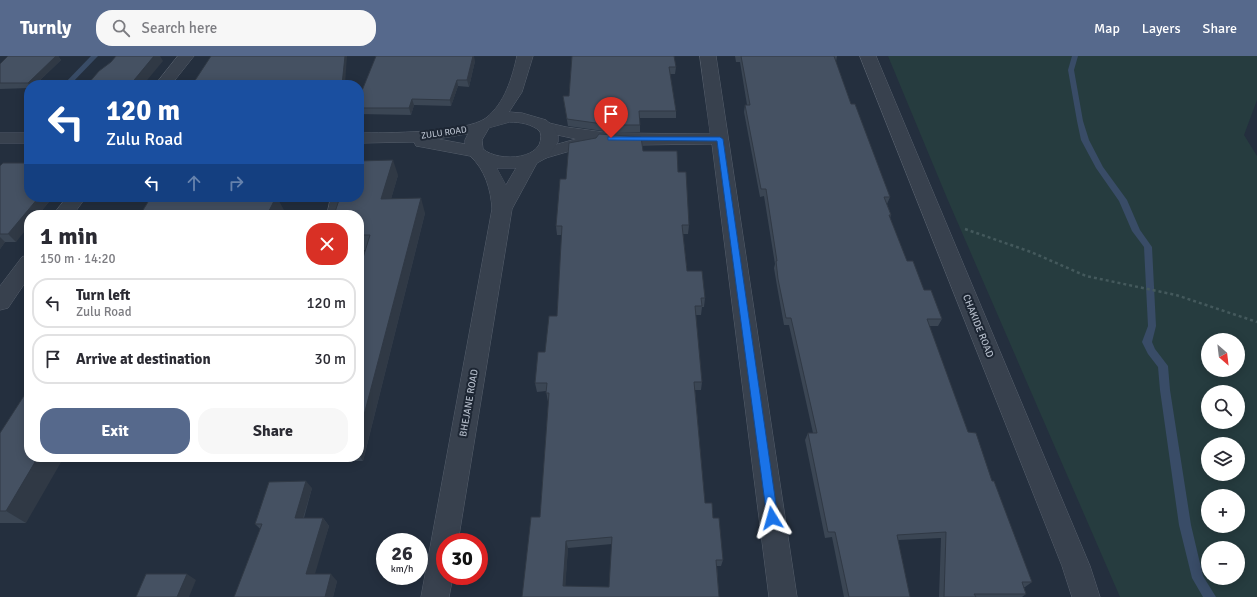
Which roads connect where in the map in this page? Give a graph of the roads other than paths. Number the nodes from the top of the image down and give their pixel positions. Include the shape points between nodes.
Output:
1 (186, 56) edge
2 (526, 56) edge
3 (708, 56) edge
4 (868, 56) edge
5 (167, 80) edge
6 (519, 83) junction
7 (486, 124) junction
8 (541, 125) junction
9 (0, 138) edge
10 (24, 138) edge
11 (364, 138) edge
12 (405, 138) junction
13 (611, 138) junction
14 (720, 139) junction
15 (477, 154) junction
16 (535, 157) junction
17 (502, 209) junction
18 (24, 269) edge
19 (0, 302) edge
20 (435, 597) edge
21 (783, 597) edge
22 (1086, 597) edge

1 - 5 street
2 - 6 street
3 - 14 street
4 - 22 street, CHAKIDE ROAD via 1076,566
6 - 7 street via 502,112
6 - 8 street
7 - 8 street via 516,117
7 - 12 street, ZULU ROAD
7 - 15 street via 474,135 472,143
8 - 13 street via 584,136
8 - 16 street via 549,134 549,141 546,148
9 - 10 street
11 - 12 street, ZULU ROAD
12 - 15 street, ZULU ROAD
13 - 14 street
13 - 16 street via 566,146
14 - 21 street
15 - 16 street via 491,162 504,164
15 - 17 street, BHEJANE ROAD via 497,180
16 - 17 street, BHEJANE ROAD
17 - 20 street, BHEJANE ROAD
18 - 19 street

